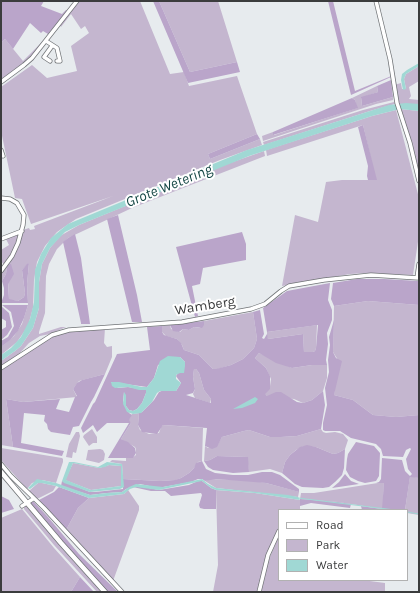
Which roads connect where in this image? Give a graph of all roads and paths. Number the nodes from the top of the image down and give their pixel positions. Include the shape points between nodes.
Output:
1 (77, 1) edge
2 (376, 1) edge
3 (46, 41) junction
4 (52, 46) junction
5 (50, 61) dead end
6 (57, 62) dead end
7 (1, 82) edge
8 (1, 150) edge
9 (3, 156) dead end
10 (419, 181) edge
11 (1, 198) edge
12 (22, 231) junction
13 (1, 239) edge
14 (419, 264) edge
15 (1, 271) edge
16 (417, 278) edge
17 (1, 368) edge
18 (1, 464) edge
19 (1, 472) edge
20 (33, 499) junction
21 (27, 503) junction
22 (22, 506) dead end
23 (278, 533) edge
24 (105, 592) edge
25 (122, 592) edge
26 (259, 592) edge

1 - 3 street
2 - 10 street via 390,59 396,103 410,143
3 - 4 street
3 - 7 street via 29,61
4 - 5 street via 44,57
4 - 6 street via 57,48 60,61
8 - 9 street
11 - 12 street via 10,199 20,207 24,215
12 - 13 street
12 - 15 street via 12,256
14 - 16 street
16 - 17 street, Wamberg via 371,275 324,280 289,286 265,304 243,311 182,322 69,330 52,335
18 - 20 street
19 - 21 main road
20 - 21 street
20 - 25 street
21 - 22 street
21 - 24 main road
23 - 26 street via 268,555

